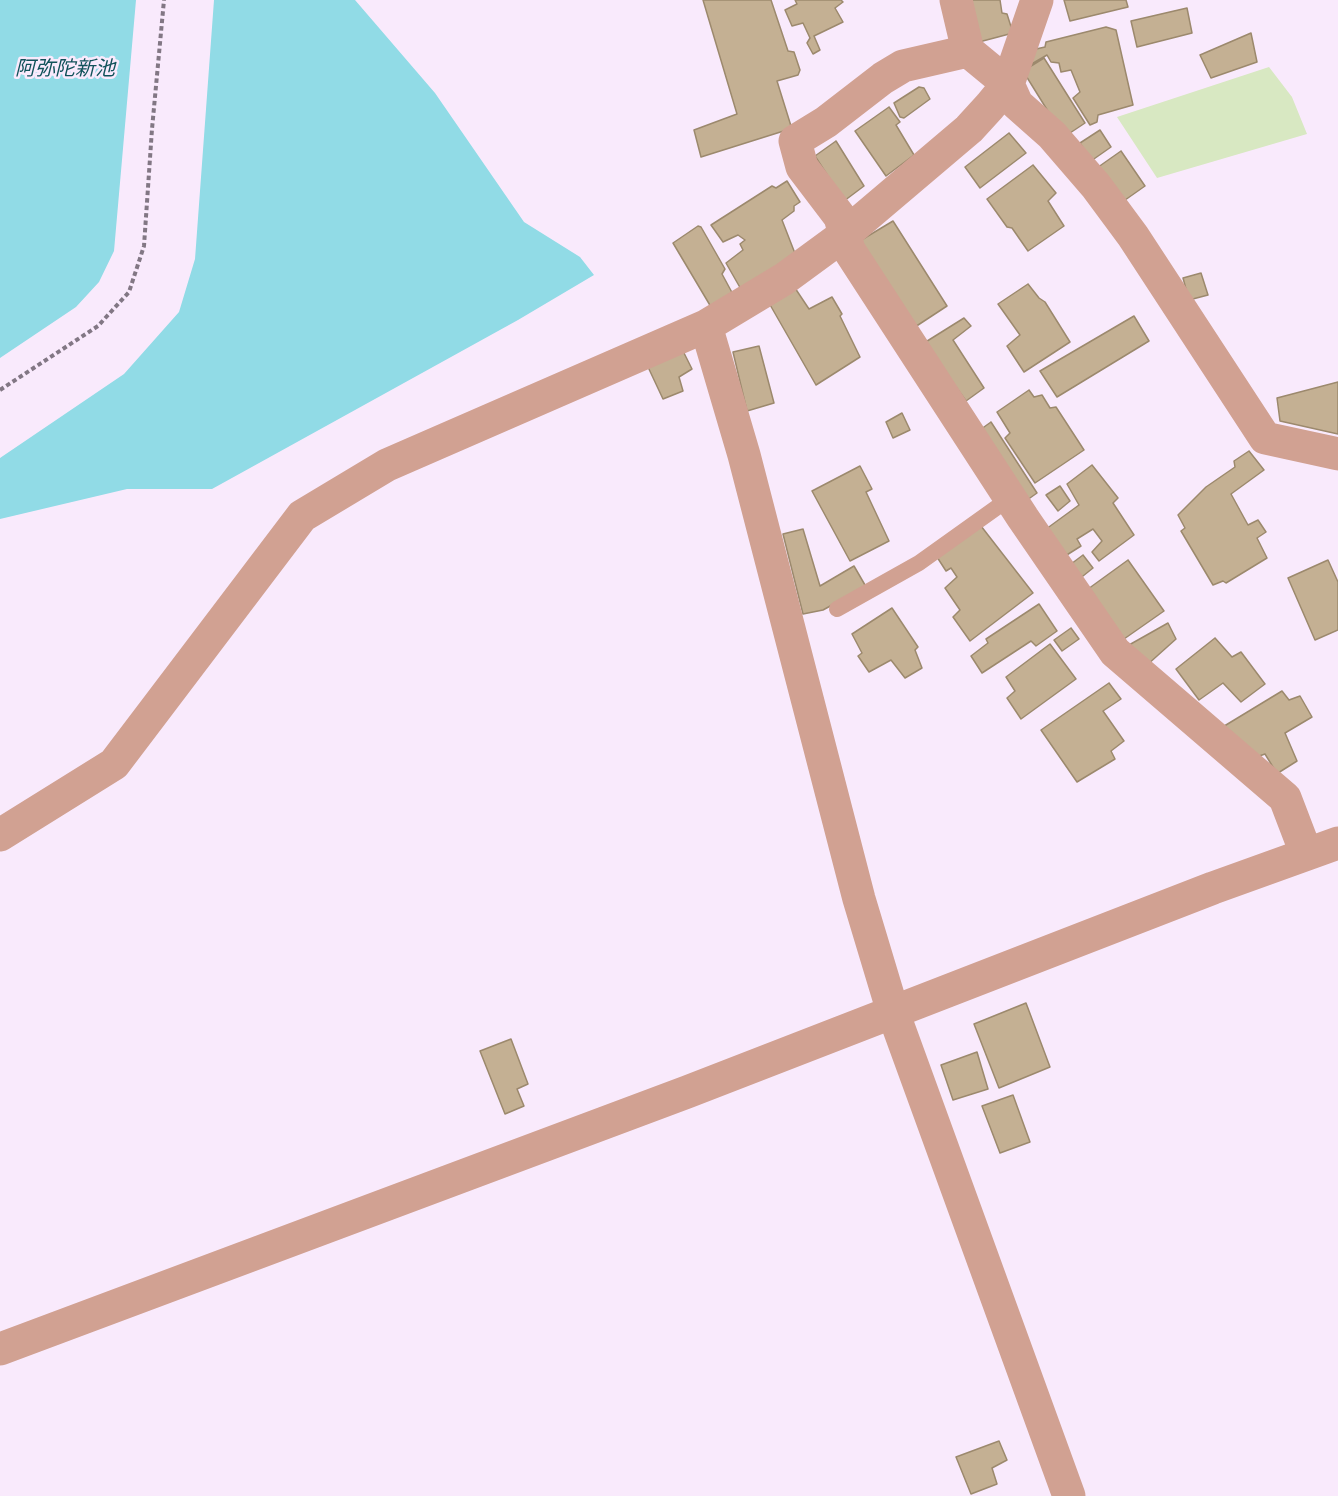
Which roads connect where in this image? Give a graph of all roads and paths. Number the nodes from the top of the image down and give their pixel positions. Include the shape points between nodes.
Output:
1 (164, 0) edge
2 (956, 0) edge
3 (1037, 0) edge
4 (968, 51) junction
5 (1008, 84) junction
6 (844, 236) junction
7 (706, 326) junction
8 (0, 390) edge
9 (1338, 454) edge
10 (1010, 498) junction
11 (837, 609) dead end
12 (0, 835) edge
13 (1338, 843) edge
14 (1306, 853) junction
15 (893, 1012) junction
16 (0, 1349) edge
17 (1069, 1496) edge

1 - 8 path via 144,246 129,291 98,326
2 - 4 street
3 - 5 street
4 - 5 street
4 - 6 street via 903,66 795,141 802,167 840,217
5 - 6 street via 969,129
5 - 9 street via 1017,104 1053,135 1133,236 1265,438
6 - 7 street via 784,279
6 - 10 street via 849,250
7 - 12 street via 387,465 302,516 114,765
7 - 15 street via 744,455 859,899
10 - 11 lane via 919,563
10 - 14 street via 1115,652 1285,798
13 - 14 street
14 - 15 street
15 - 16 street
15 - 17 street

